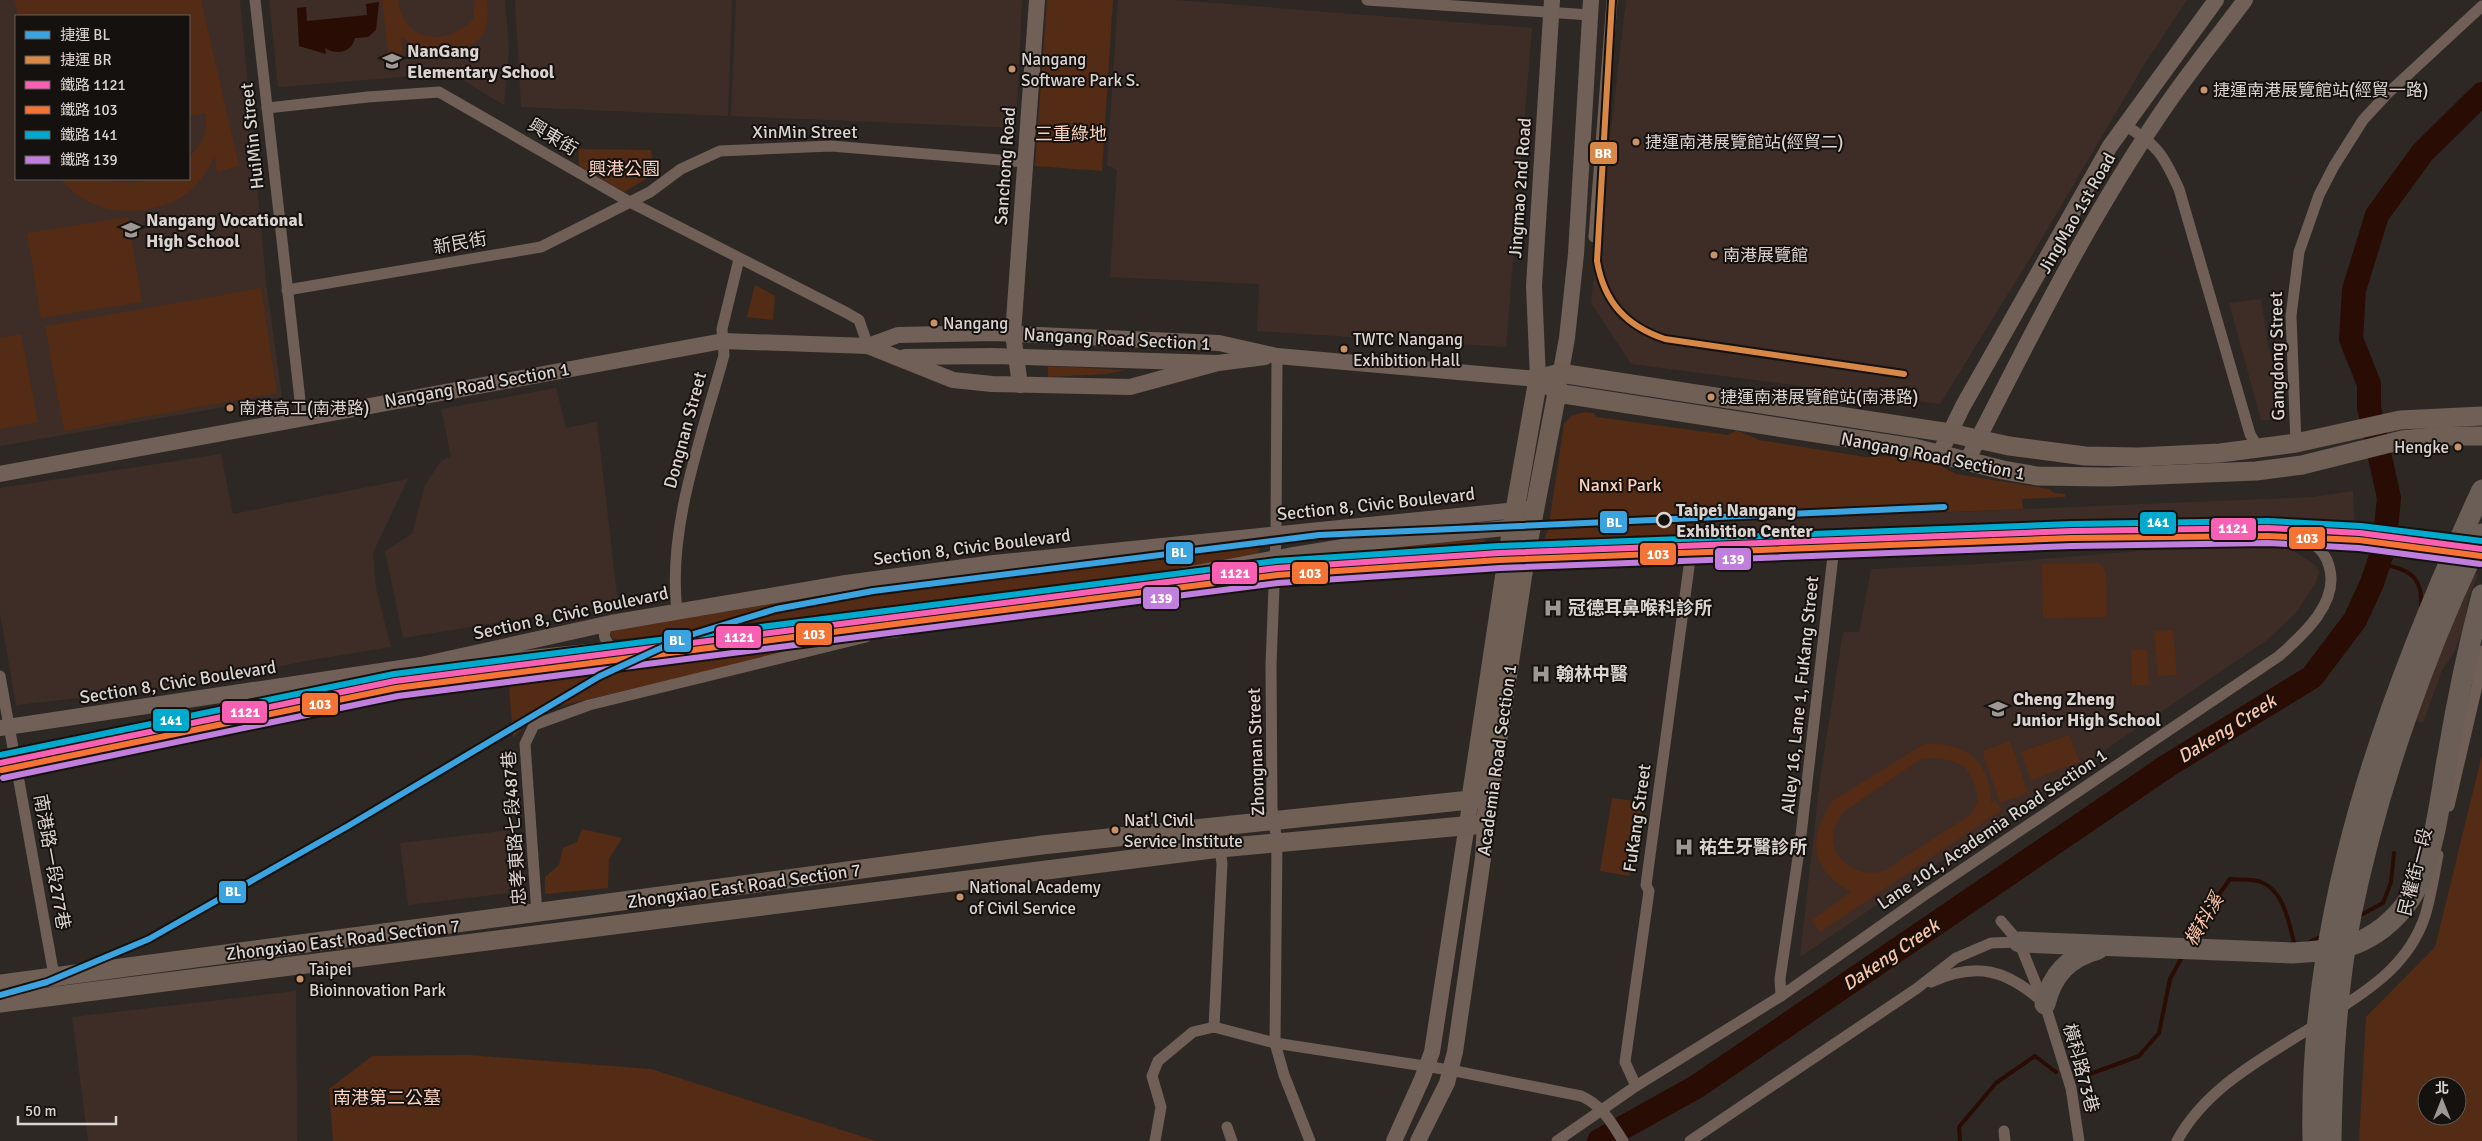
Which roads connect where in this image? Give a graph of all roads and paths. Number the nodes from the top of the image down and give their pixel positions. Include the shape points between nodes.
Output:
1 (255, 0) edge
2 (1037, 0) edge
3 (1367, 0) edge
4 (1612, 0) edge
5 (2216, 0) edge
6 (2245, 0) edge
7 (1552, 6) edge
8 (2482, 6) edge
9 (1591, 8) edge
10 (267, 108) junction
11 (2125, 125) junction
12 (2146, 138) junction
13 (1025, 162) junction
14 (628, 201) junction
15 (1594, 237) dead end
16 (739, 259) junction
17 (287, 290) junction
18 (1014, 334) junction
19 (723, 341) junction
20 (868, 346) junction
21 (1277, 356) junction
22 (1016, 357) junction
23 (898, 358) junction
24 (1218, 363) junction
25 (1560, 373) junction
26 (1538, 380) junction
27 (1020, 385) junction
28 (1558, 393) junction
29 (2482, 416) edge
30 (302, 418) junction
31 (1950, 433) junction
32 (2482, 436) edge
33 (1978, 440) junction
34 (2296, 443) junction
35 (2258, 448) junction
36 (1939, 455) junction
37 (1968, 461) junction
38 (0, 474) edge
39 (2482, 490) edge
40 (1523, 518) junction
41 (2482, 534) edge
42 (1276, 535) junction
43 (1834, 547) junction
44 (1690, 552) junction
45 (1275, 558) junction
46 (1516, 560) junction
47 (1274, 575) junction
48 (1154, 582) junction
49 (2482, 595) edge
50 (677, 611) junction
51 (611, 623) junction
52 (894, 630) junction
53 (612, 649) junction
54 (2482, 651) edge
55 (421, 665) junction
56 (0, 676) edge
57 (5, 727) edge
58 (1480, 798) junction
59 (1275, 820) junction
60 (1476, 824) junction
61 (1277, 842) junction
62 (1220, 848) junction
63 (537, 914) junction
64 (2001, 920) dead end
65 (2019, 942) junction
66 (2113, 948) junction
67 (0, 984) edge
68 (55, 986) junction
69 (1916, 990) junction
70 (1781, 996) junction
71 (0, 1003) edge
72 (2045, 1004) junction
73 (1214, 1027) junction
74 (1275, 1043) junction
75 (1427, 1067) junction
76 (1450, 1070) junction
77 (1636, 1086) junction
78 (1605, 1113) junction
79 (1227, 1127) dead end
80 (1155, 1141) edge
81 (1232, 1141) edge
82 (1310, 1141) edge
83 (1394, 1141) edge
84 (1418, 1141) edge
85 (1557, 1141) edge
86 (1623, 1141) edge
87 (1690, 1141) edge
88 (2079, 1141) edge
89 (2177, 1141) edge
90 (2313, 1141) edge
91 (2331, 1141) edge

1 - 10 street, HuiMin Street
2 - 13 street, Sanchong Road
3 - 7 street
4 - 15 street
5 - 11 street, JingMao 1st Road
6 - 12 street, JingMao 1st Road via 2156,119
7 - 9 street
7 - 26 street, Jingmao 2nd Road via 1534,286
8 - 34 street, Gangdong Street via 2363,120 2319,195 2300,252 2291,316
9 - 25 street via 1576,254
10 - 14 street, 興東街 via 440,92
10 - 17 street, HuiMin Street
11 - 12 street
11 - 31 street, JingMao 1st Road via 2110,146
12 - 33 street, JingMao 1st Road via 2064,274
12 - 35 street via 2164,156 2179,189 2250,434
13 - 14 street, XinMin Street via 831,146 720,151 680,169 650,192
13 - 18 street, Sanchong Road
14 - 16 street, 興東街
14 - 17 street, 新民街 via 541,247
16 - 19 street, Dongnan Street via 726,311
16 - 20 street, 興東街 via 858,320
17 - 30 street, HuiMin Street
18 - 20 street, Nangang Road Section 1 via 898,335
18 - 21 street, Nangang Road Section 1 via 1219,343
18 - 22 street, Sanchong Road
19 - 20 street, Nangang Road Section 1
19 - 30 street, Nangang Road Section 1
19 - 50 street, Dongnan Street via 724,355 682,512 674,574
20 - 23 street, Nangang Road Section 1
21 - 24 street, Nangang Road Section 1
21 - 26 street, Nangang Road Section 1
21 - 42 street, Zhongnan Street
22 - 23 street, Nangang Road Section 1
22 - 24 street, Nangang Road Section 1
22 - 27 street, Sanchong Road
23 - 27 street via 953,380
24 - 27 street via 1130,388
25 - 26 main road, Nangang Road Section 1
25 - 28 street, Academia Road Section 1
25 - 31 main road, Nangang Road Section 1
26 - 28 street, Nangang Road Section 1
26 - 40 main road, Academia Road Section 1
28 - 36 main road, Nangang Road Section 1 via 1914,448
28 - 40 main road, Academia Road Section 1
29 - 34 main road, Nangang Road Section 1 via 2398,421
30 - 38 street, Nangang Road Section 1
31 - 33 main road, Nangang Road Section 1
31 - 36 street, JingMao 1st Road
32 - 37 main road, Nangang Road Section 1 via 2402,440 2334,457 2256,471 2036,476
33 - 35 main road, Nangang Road Section 1 via 2051,453 2110,457 2220,453
33 - 37 street, JingMao 1st Road
34 - 35 main road, Nangang Road Section 1
36 - 37 main road, Nangang Road Section 1
39 - 90 highway, bridge via 2450,558 2406,667 2375,752 2354,826 2330,924 2316,1059
40 - 42 street, Section 8, Civic Boulevard
40 - 45 street, Section 8, Civic Boulevard
40 - 46 main road, Academia Road Section 1
41 - 91 highway, bridge via 2418,686 2384,784 2351,915 2334,1057
42 - 45 street, Zhongnan Street
42 - 50 street, Section 8, Civic Boulevard via 994,563
43 - 44 street
43 - 70 street, Alley 16, Lane 1, FuKang Street via 1800,844 1780,979
43 - 70 street, Lane 101, Academia Road Section 1 via 2290,533 2317,546 2326,556 2332,574 2325,605 2300,638 2250,676 1942,883
44 - 46 street via 1536,556
44 - 77 street, FuKang Street via 1625,1062
45 - 47 street, Zhongnan Street
45 - 48 street, Section 8, Civic Boulevard
46 - 47 street via 1477,565
46 - 58 main road, Academia Road Section 1
47 - 48 street
47 - 59 street, Zhongnan Street via 1272,808
48 - 52 street, Section 8, Civic Boulevard
49 - 66 highway, bridge via 2458,695 2429,855 2418,886 2401,910 2370,936 2351,946 2330,950 2292,953
50 - 51 street, Section 8, Civic Boulevard
51 - 53 street via 604,634
51 - 55 street, Section 8, Civic Boulevard
52 - 53 street, Section 8, Civic Boulevard
52 - 63 street, 忠孝東路七段487巷 via 589,704 534,725 525,744
53 - 55 street, Section 8, Civic Boulevard via 492,662
54 - 89 street, 民權街一段 via 2425,916 2402,960 2374,986 2234,1077 2202,1105
55 - 57 street, Section 8, Civic Boulevard
56 - 57 street, 南港路一段277巷
57 - 68 street, 南港路一段277巷
58 - 59 main road, Zhongxiao East Road Section 7
58 - 60 main road, Academia Road Section 1
59 - 61 street, Zhongnan Street
59 - 63 main road, Zhongxiao East Road Section 7 via 1042,845
60 - 61 main road, Zhongxiao East Road Section 7
60 - 75 street, Academia Road Section 1
60 - 76 street, Academia Road Section 1 via 1484,858
61 - 62 main road, Zhongxiao East Road Section 7
61 - 74 street, Zhongnan Street
62 - 68 main road, Zhongxiao East Road Section 7
62 - 73 street
63 - 68 main road, Zhongxiao East Road Section 7
64 - 65 street, 橫科路73巷
65 - 66 highway
65 - 69 street via 1979,947 1956,958
65 - 72 street, 橫科路73巷
66 - 72 highway via 2087,952 2068,963 2049,987
67 - 68 main road, Zhongxiao East Road Section 7
68 - 71 main road, Zhongxiao East Road Section 7
69 - 72 street, 橫科路73巷 via 1961,972 1990,972 2018,982
69 - 87 street
70 - 77 street, Lane 101, Academia Road Section 1
72 - 88 street, 橫科路73巷 via 2072,1088
73 - 74 street
73 - 80 street via 1193,1032 1158,1061 1152,1076 1161,1107
74 - 75 street
74 - 82 street, Zhongnan Street
75 - 76 street
75 - 83 street, Academia Road Section 1
76 - 78 street via 1581,1096 1593,1101
76 - 84 street, Academia Road Section 1
77 - 78 street, Lane 101, Academia Road Section 1
78 - 85 street, Lane 101, Academia Road Section 1
78 - 86 street
79 - 81 street

